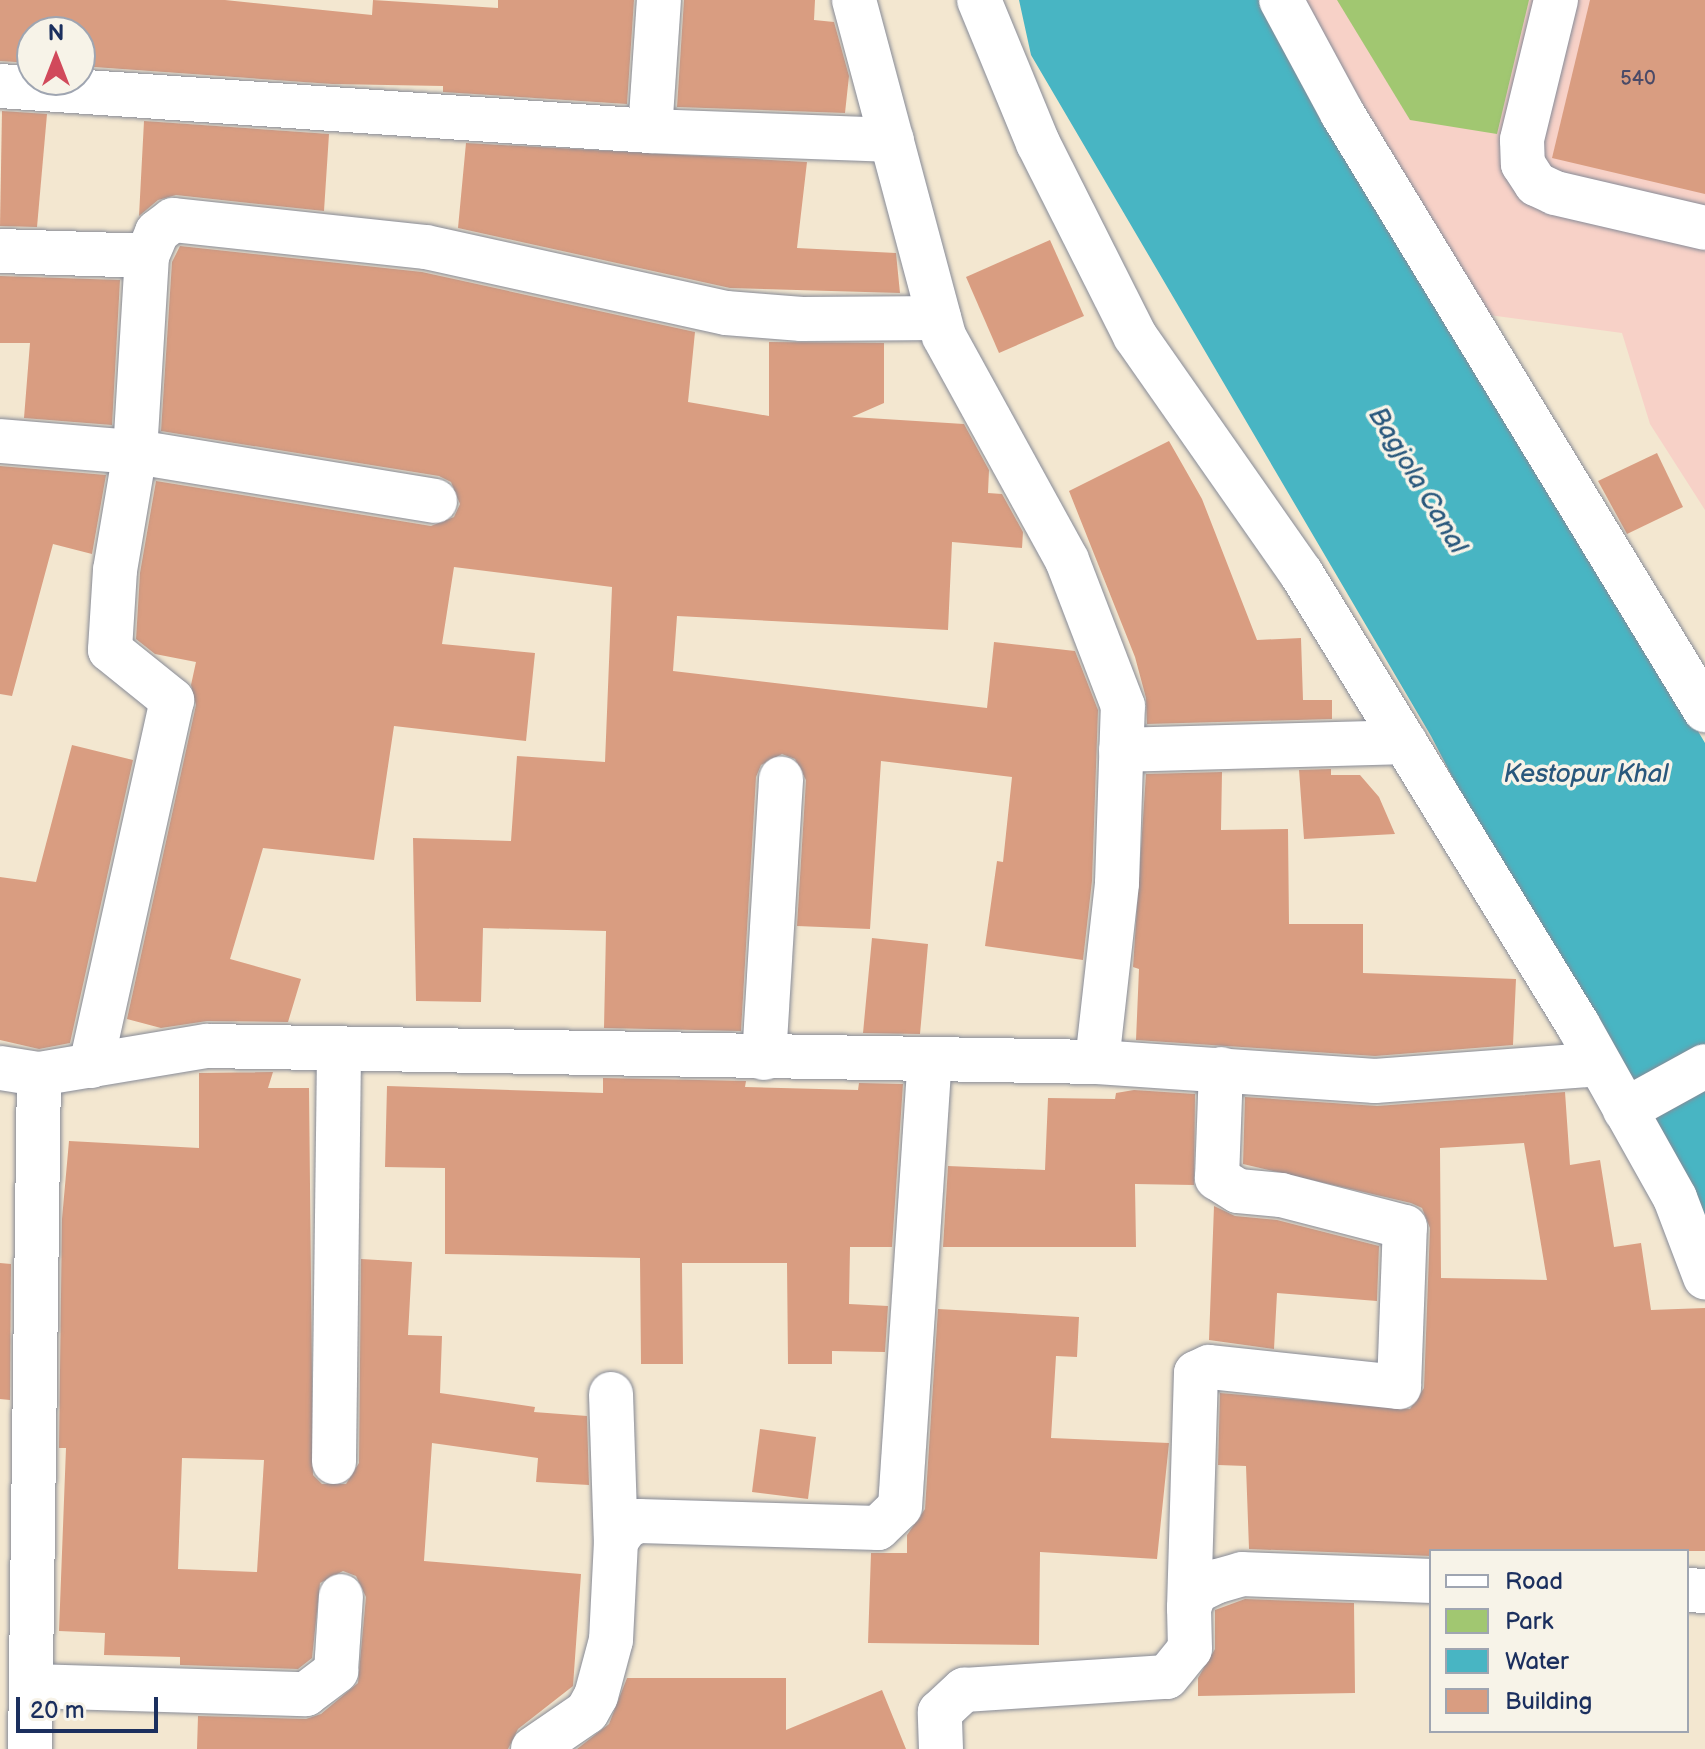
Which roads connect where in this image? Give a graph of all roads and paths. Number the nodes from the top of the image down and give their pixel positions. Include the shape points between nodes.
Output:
1 (659, 0) edge
2 (854, 0) edge
3 (979, 0) edge
4 (1281, 0) edge
5 (1556, 0) edge
6 (0, 86) edge
7 (650, 131) junction
8 (892, 140) junction
9 (1705, 228) edge
10 (0, 251) edge
11 (147, 256) junction
12 (939, 318) junction
13 (0, 441) edge
14 (135, 452) junction
15 (435, 501) dead end
16 (1705, 710) edge
17 (1405, 742) junction
18 (1121, 750) junction
19 (781, 779) dead end
20 (339, 1050) junction
21 (764, 1058) junction
22 (930, 1060) junction
23 (1097, 1062) junction
24 (1599, 1064) junction
25 (91, 1066) junction
26 (1705, 1066) edge
27 (1221, 1069) junction
28 (20, 1071) edge
29 (1625, 1110) junction
30 (1705, 1277) edge
31 (611, 1394) dead end
32 (334, 1462) dead end
33 (616, 1541) junction
34 (1429, 1581) edge
35 (341, 1596) dead end
36 (1189, 1608) junction
37 (31, 1686) junction
38 (30, 1749) edge
39 (533, 1749) edge
40 (941, 1749) edge

1 - 7 street
2 - 8 street
3 - 17 street via 1038,143 1135,336 1301,573
4 - 16 street via 1342,113
5 - 9 street via 1522,140 1523,164 1536,184
6 - 7 street
7 - 8 street
8 - 12 street
10 - 11 street
11 - 12 street via 157,232 173,220 200,221 426,247 726,313 802,319
11 - 14 street
12 - 18 street via 1067,560 1123,706
13 - 14 street
14 - 15 street
14 - 25 street via 115,570 110,650 172,700
17 - 18 street
17 - 24 street
18 - 23 street via 1117,883
19 - 21 street
20 - 21 street
20 - 25 street via 207,1046
20 - 32 street
21 - 22 street
22 - 23 street
22 - 33 street via 900,1507 878,1528 639,1521 627,1526
23 - 27 street
24 - 27 street via 1375,1081
24 - 29 street
25 - 28 street
26 - 29 street
27 - 36 street via 1217,1178 1238,1191 1281,1195 1405,1227 1399,1387 1209,1367 1196,1373
28 - 37 street
29 - 30 street via 1675,1198
31 - 33 street
33 - 39 street via 611,1640 596,1696 587,1712
34 - 36 street via 1242,1574 1195,1592
35 - 37 street via 336,1671 306,1694
36 - 40 street via 1190,1649 1167,1677 964,1690 940,1712
37 - 38 street

